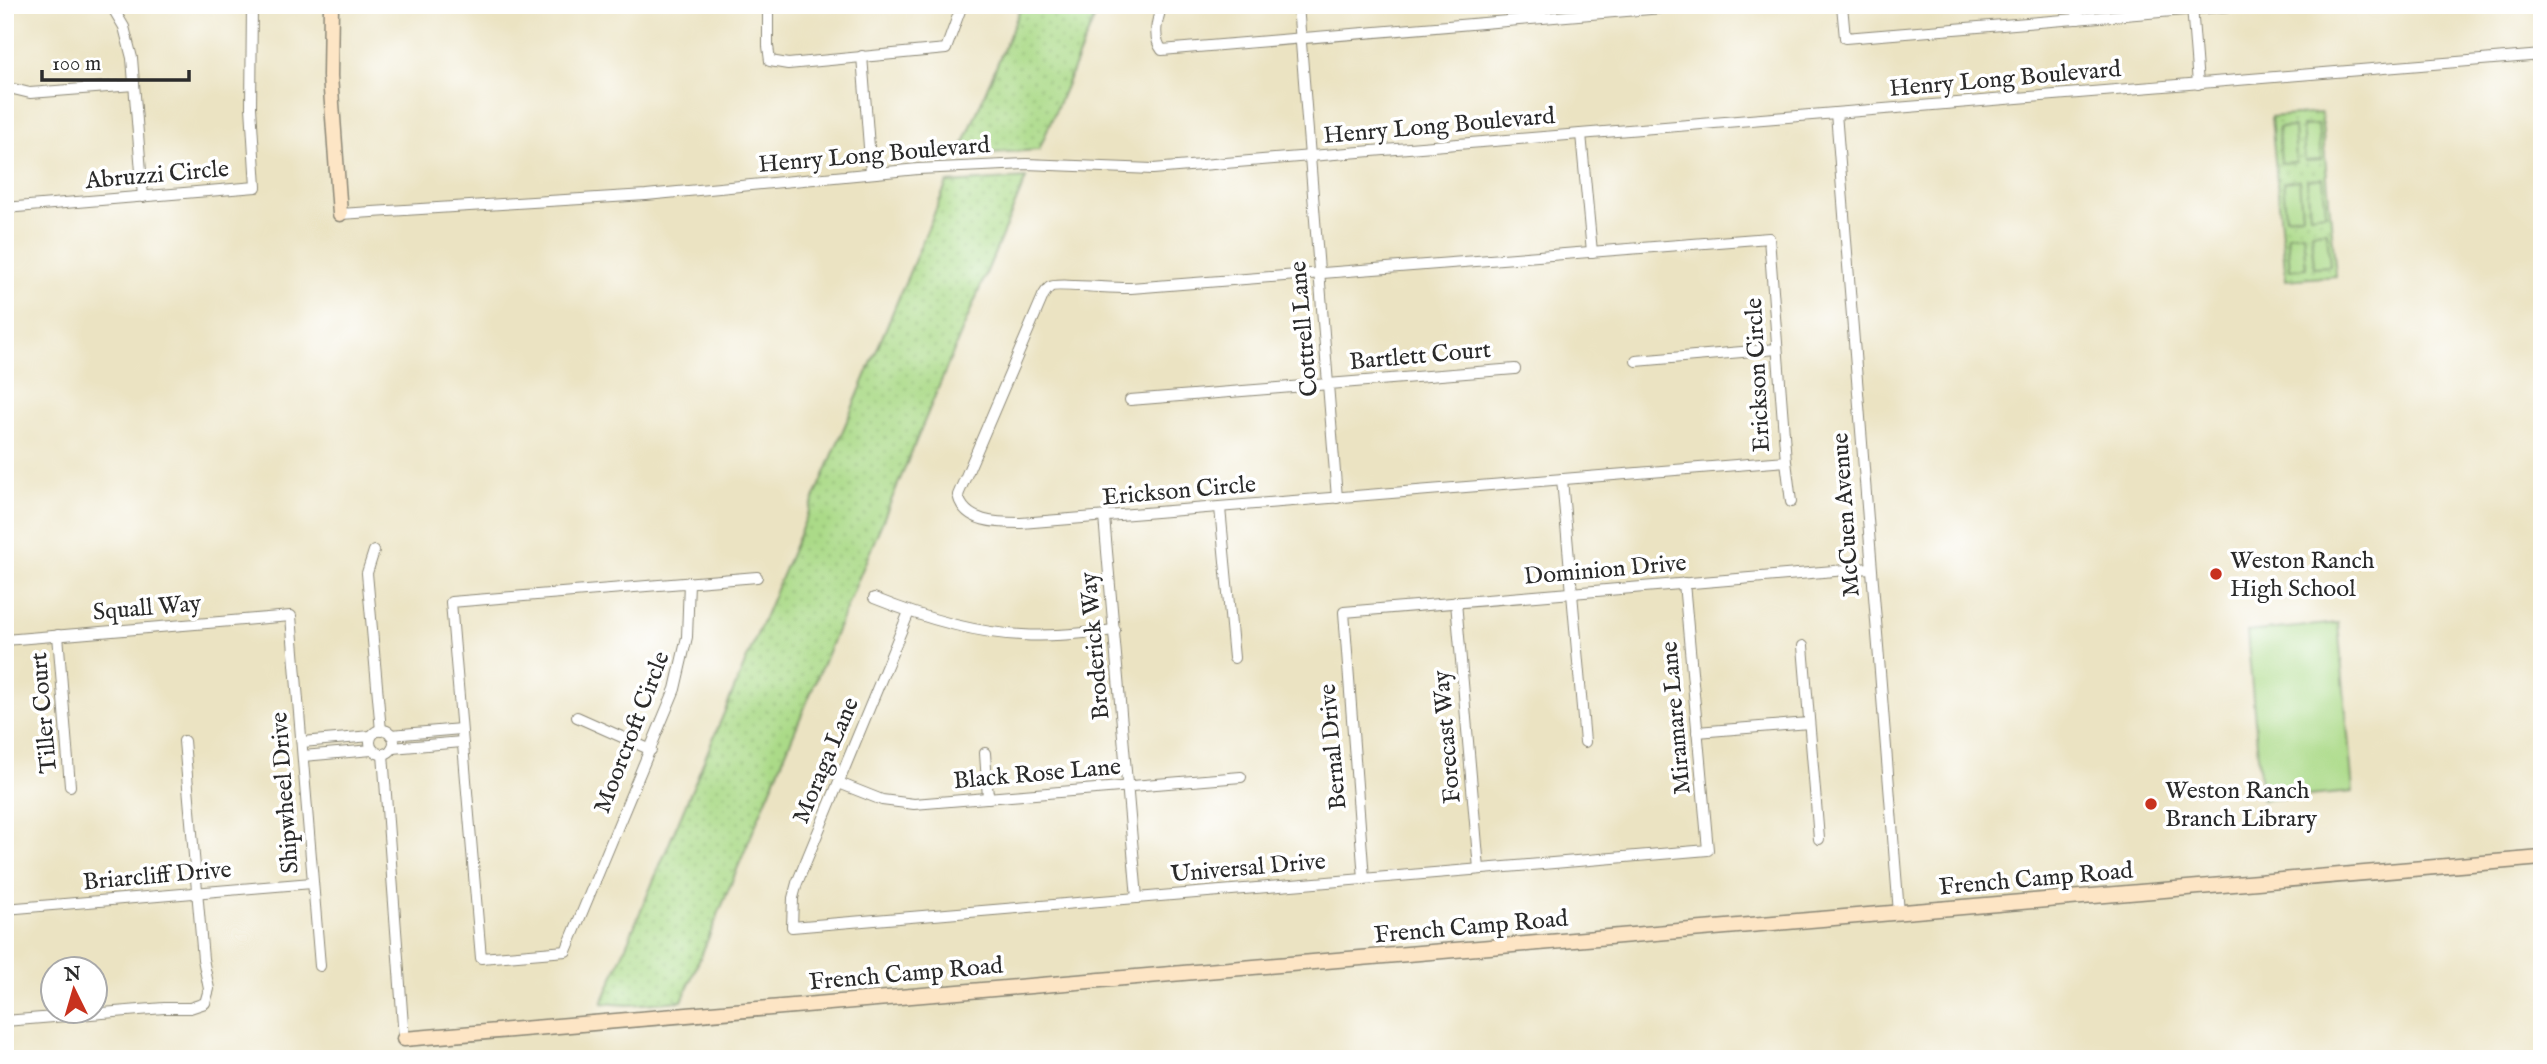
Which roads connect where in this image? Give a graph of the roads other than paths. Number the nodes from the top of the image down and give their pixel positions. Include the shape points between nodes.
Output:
1 (111, 5) edge
2 (252, 5) edge
3 (331, 5) edge
4 (768, 5) edge
5 (962, 5) edge
6 (1162, 5) edge
7 (1298, 5) edge
8 (1698, 5) edge
9 (1842, 5) edge
10 (2076, 5) edge
11 (2246, 5) edge
12 (2192, 7) edge
13 (2078, 19) junction
14 (1300, 38) junction
15 (2542, 55) edge
16 (862, 56) junction
17 (2198, 83) junction
18 (134, 85) junction
19 (5, 87) edge
20 (1836, 113) junction
21 (1581, 134) junction
22 (1309, 157) junction
23 (871, 173) junction
24 (143, 197) junction
25 (5, 208) edge
26 (340, 214) joint
27 (1592, 252) junction
28 (1319, 272) junction
29 (1777, 349) junction
30 (1636, 361) dead end
31 (1515, 369) dead end
32 (1328, 384) junction
33 (1130, 400) dead end
34 (1786, 461) junction
35 (1562, 479) junction
36 (1337, 498) junction
37 (1791, 502) dead end
38 (1220, 508) junction
39 (1104, 517) junction
40 (373, 551) dead end
41 (1870, 568) junction
42 (757, 576) dead end
43 (689, 582) junction
44 (1684, 583) junction
45 (1571, 593) junction
46 (874, 598) dead end
47 (1455, 602) junction
48 (909, 612) junction
49 (1343, 612) joint
50 (291, 616) joint
51 (1115, 630) junction
52 (58, 635) junction
53 (5, 640) edge
54 (1803, 646) dead end
55 (1234, 658) dead end
56 (577, 717) dead end
57 (1810, 723) junction
58 (461, 729) junction
59 (1698, 732) junction
60 (381, 734) junction
61 (184, 741) dead end
62 (302, 742) junction
63 (1585, 742) dead end
64 (462, 743) junction
65 (392, 748) junction
66 (372, 750) junction
67 (651, 750) junction
68 (985, 753) dead end
69 (383, 754) junction
70 (303, 756) junction
71 (1241, 777) dead end
72 (839, 783) junction
73 (70, 786) dead end
74 (1127, 786) junction
75 (988, 799) junction
76 (1819, 839) dead end
77 (1708, 850) joint
78 (2542, 858) edge
79 (1479, 869) junction
80 (1364, 879) junction
81 (312, 883) junction
82 (199, 893) junction
83 (1137, 898) junction
84 (5, 909) edge
85 (1899, 913) junction
86 (792, 927) joint
87 (320, 966) dead end
88 (5, 1021) edge
89 (404, 1039) joint

1 - 18 street via 130,43
2 - 24 street, Abruzzi Circle via 256,187
3 - 26 street via 330,76
4 - 16 street via 770,61 788,64
5 - 16 street via 946,49
6 - 14 street via 1156,42 1162,50
7 - 14 street, Cottrell Lane
8 - 14 street
9 - 13 street via 1845,38
10 - 13 street
11 - 12 street
12 - 13 street
12 - 17 street
14 - 22 street, Cottrell Lane
15 - 17 street, Henry Long Boulevard
16 - 23 street
17 - 20 street, Henry Long Boulevard
18 - 19 street via 30,93
18 - 24 street
20 - 21 street, Henry Long Boulevard
20 - 41 street, McCuen Avenue
21 - 22 street, Henry Long Boulevard
21 - 27 street
22 - 23 street, Henry Long Boulevard via 1153,169 1026,164
22 - 28 street, Cottrell Lane
23 - 26 street, Henry Long Boulevard via 646,195
24 - 25 street, Abruzzi Circle
27 - 28 street, Erickson Circle
27 - 29 street, Erickson Circle via 1769,238
28 - 32 street, Cottrell Lane
28 - 39 street, Erickson Circle via 1131,288 1051,286 960,486 960,504 972,515 1003,523
29 - 30 street
29 - 34 street, Erickson Circle
31 - 32 street, Bartlett Court
32 - 33 street, Bartlett Court
32 - 36 street, Cottrell Lane
34 - 35 street, Erickson Circle
34 - 37 street
35 - 36 street, Erickson Circle
35 - 45 street
36 - 38 street, Erickson Circle
38 - 39 street, Erickson Circle
38 - 55 street
39 - 51 street, Broderick Way
40 - 60 street via 367,573
41 - 44 street, Dominion Drive
41 - 85 street, McCuen Avenue
42 - 43 street
43 - 58 street, Moorcroft Circle via 451,602
43 - 67 street, Moorcroft Circle via 682,664
44 - 45 street, Dominion Drive
44 - 59 street, Miramare Lane
45 - 47 street, Dominion Drive
45 - 63 street
46 - 48 street
47 - 49 street, Dominion Drive
47 - 79 street, Forecast Way
48 - 51 street via 966,628 1021,635
48 - 72 street, Moraga Lane
49 - 80 street, Bernal Drive
50 - 52 street, Squall Way
50 - 62 street, Shipwheel Drive
51 - 74 street, Broderick Way
52 - 53 street, Squall Way
52 - 73 street, Tiller Court
54 - 57 street
56 - 67 street
57 - 59 street
57 - 76 street
58 - 60 street
58 - 64 street, Moorcroft Circle
59 - 77 street, Miramare Lane
60 - 62 street
60 - 65 street via 394,741
60 - 66 street via 370,743
61 - 82 street
62 - 70 street, Shipwheel Drive
64 - 65 street
64 - 67 street, Moorcroft Circle via 481,958 566,951
65 - 69 street
66 - 69 street
66 - 70 street
68 - 75 street
69 - 89 street
70 - 81 street, Shipwheel Drive
71 - 74 street, Black Rose Lane
72 - 75 street, Black Rose Lane via 898,803
72 - 86 street, Moraga Lane via 797,883
74 - 75 street, Black Rose Lane
74 - 83 street, Broderick Way
77 - 79 street, Universal Drive
78 - 85 street, French Camp Road
79 - 80 street, Universal Drive
80 - 83 street, Universal Drive
81 - 82 street, Briarcliff Drive
81 - 87 street, Shipwheel Drive
82 - 84 street, Briarcliff Drive
82 - 88 street via 208,989 205,1003 190,1008
83 - 86 street, Universal Drive
85 - 89 street, French Camp Road

